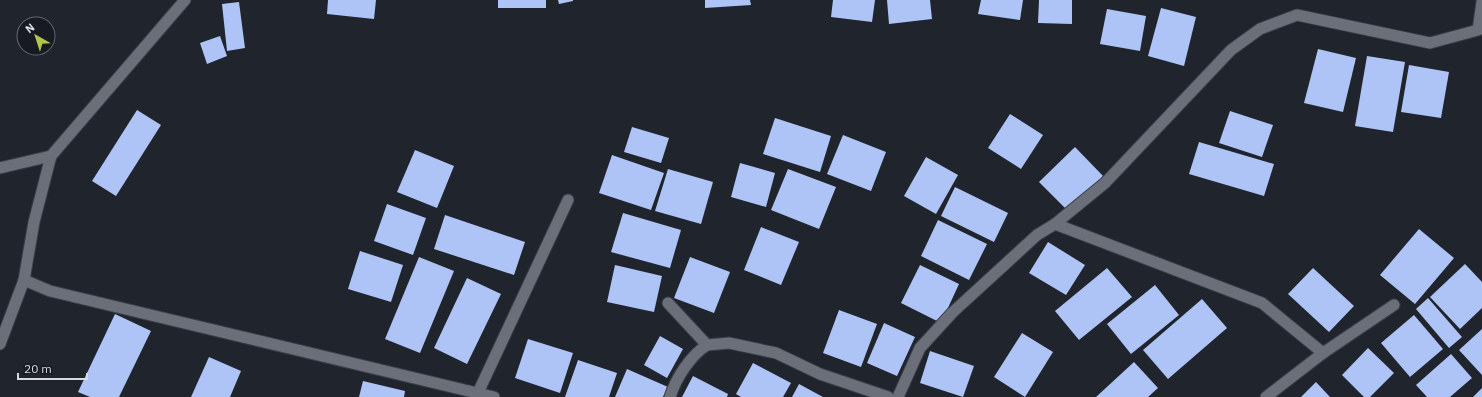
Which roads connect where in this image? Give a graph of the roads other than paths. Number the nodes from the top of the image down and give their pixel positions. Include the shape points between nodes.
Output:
1 (182, 1) edge
2 (1482, 2) edge
3 (1480, 30) edge
4 (51, 156) junction
5 (0, 168) edge
6 (568, 200) dead end
7 (1055, 224) junction
8 (24, 280) junction
9 (668, 302) dead end
10 (1394, 305) dead end
11 (0, 344) edge
12 (707, 345) junction
13 (1323, 354) junction
14 (476, 395) edge
15 (494, 397) edge
16 (670, 397) edge
17 (888, 397) edge
18 (898, 397) edge
19 (1266, 397) edge

1 - 4 street
2 - 3 street
3 - 7 street via 1430,43 1297,15 1260,29 1231,50 1105,183
4 - 5 street
4 - 8 street via 34,222
6 - 14 street
7 - 13 street via 1262,303
7 - 18 street via 1037,235 953,312 920,348
8 - 11 street
8 - 14 street via 50,291
9 - 12 street
10 - 13 street
12 - 16 street via 697,352 674,385
12 - 17 street via 729,343 776,353 820,374
13 - 19 street
14 - 15 street

